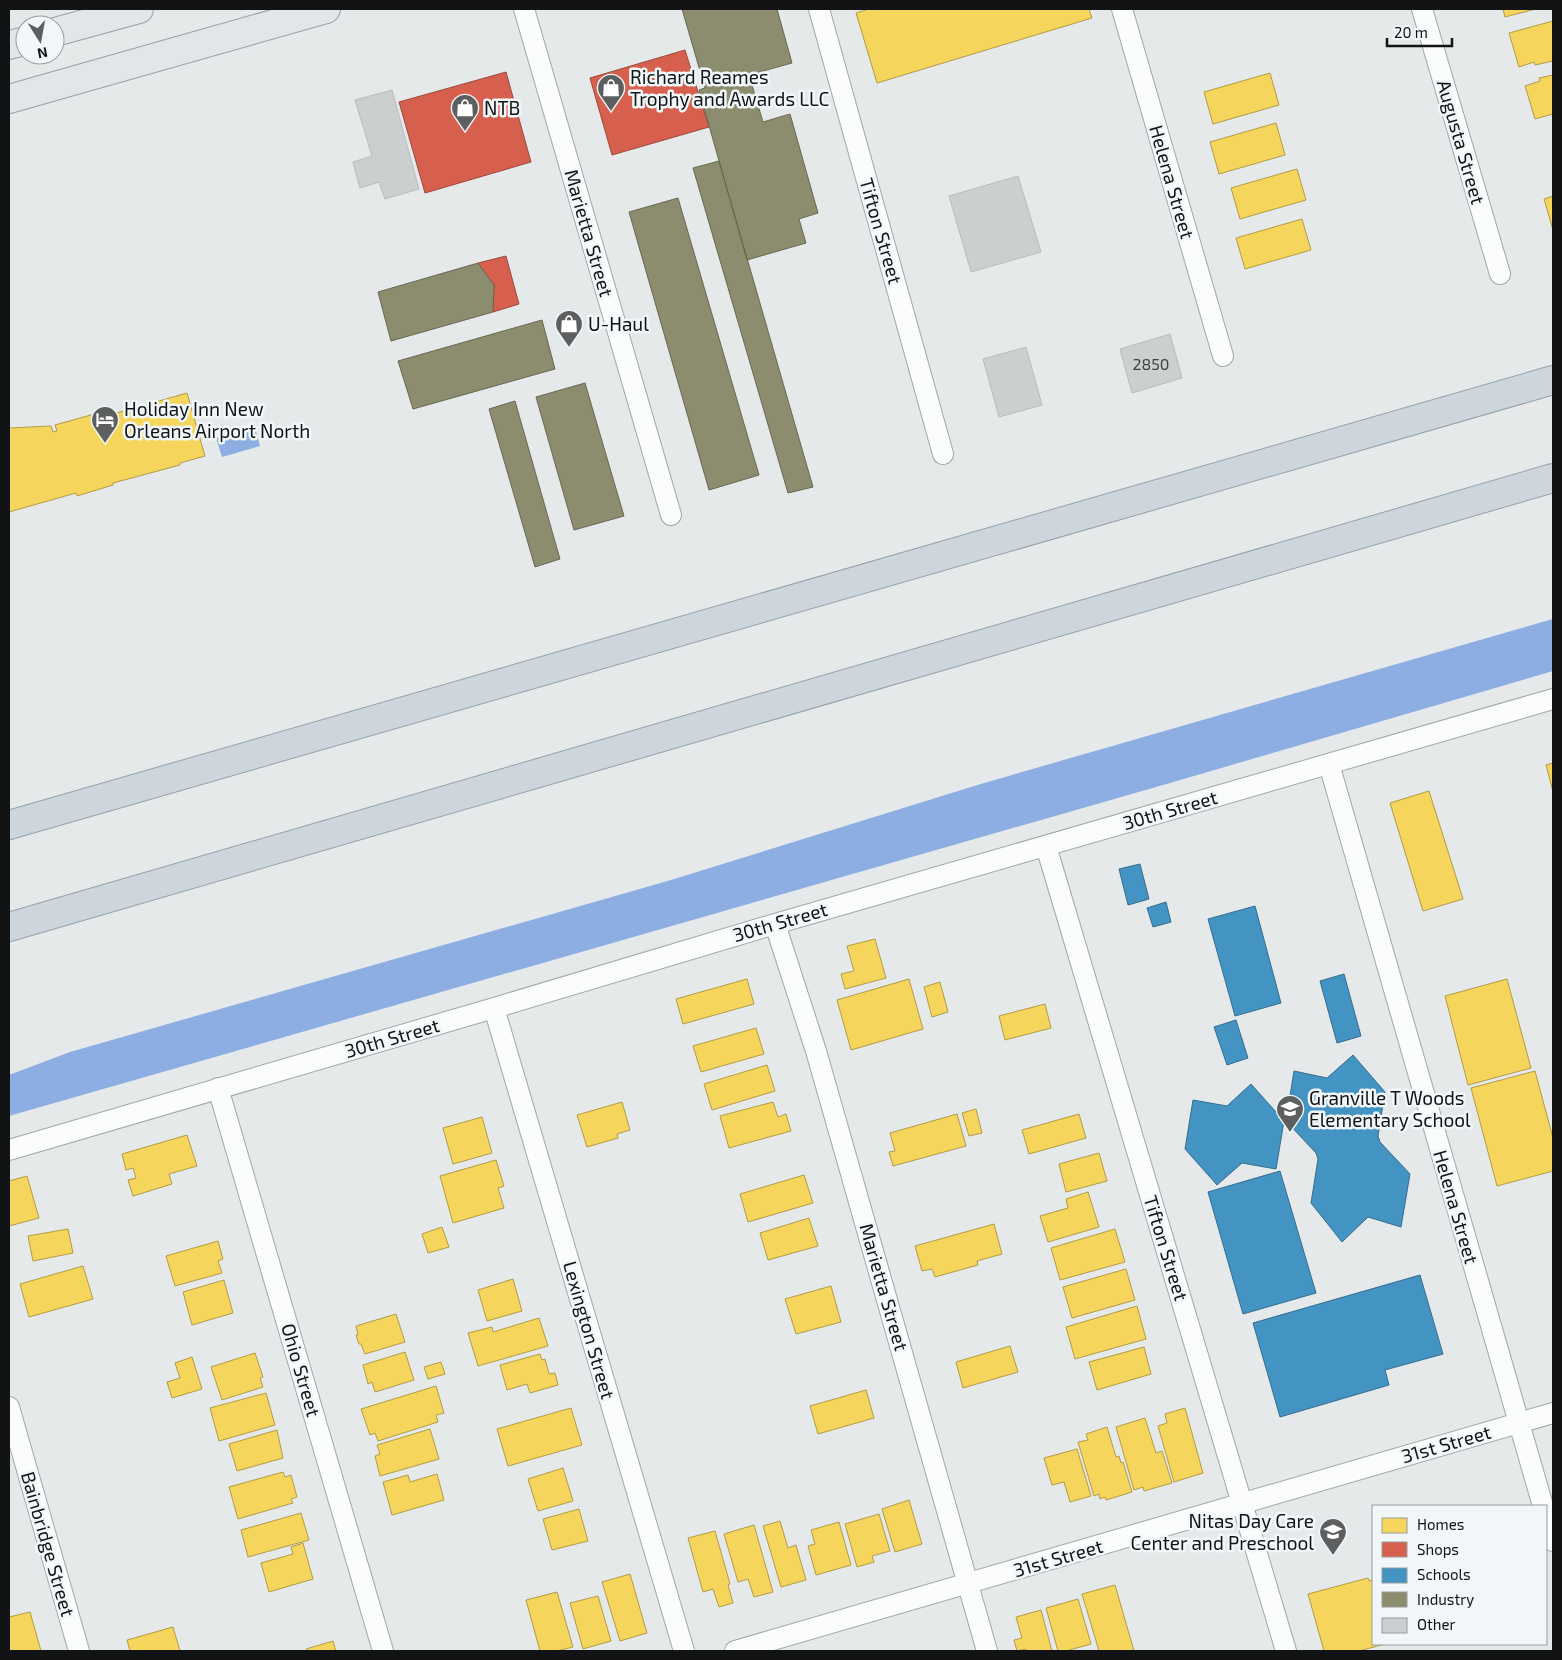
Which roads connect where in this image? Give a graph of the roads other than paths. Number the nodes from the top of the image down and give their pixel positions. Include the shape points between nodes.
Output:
1 (139, 9) edge
2 (326, 9) edge
3 (524, 9) edge
4 (819, 9) edge
5 (1122, 9) edge
6 (1422, 9) edge
7 (65, 29) edge
8 (9, 99) edge
9 (1500, 274) dead end
10 (1223, 356) dead end
11 (1553, 380) edge
12 (943, 454) dead end
13 (1553, 478) edge
14 (671, 515) dead end
15 (1553, 699) edge
16 (1329, 764) junction
17 (9, 825) edge
18 (1046, 846) junction
19 (775, 924) junction
20 (9, 927) edge
21 (494, 1008) junction
22 (218, 1088) junction
23 (9, 1150) edge
24 (9, 1407) edge
25 (1553, 1413) edge
26 (1518, 1423) junction
27 (1242, 1504) junction
28 (1543, 1505) edge
29 (1547, 1520) edge
30 (1553, 1541) edge
31 (969, 1583) junction
32 (79, 1651) edge
33 (383, 1651) edge
34 (684, 1651) edge
35 (735, 1651) edge
36 (987, 1651) edge
37 (1286, 1651) edge

1 - 7 main road
2 - 8 main road
3 - 14 street, Marietta Street
4 - 12 street, Tifton Street
5 - 10 street, Helena Street
6 - 9 street, Augusta Street
11 - 17 highway
13 - 20 highway
15 - 16 street, 30th Street
16 - 18 street, 30th Street
16 - 26 street, Helena Street
18 - 19 street, 30th Street
18 - 27 street, Tifton Street
19 - 21 street, 30th Street
19 - 31 street, Marietta Street via 816,1052
21 - 22 street, 30th Street
21 - 34 street, Lexington Street
22 - 23 street, 30th Street
22 - 33 street, Ohio Street
24 - 32 street, Bainbridge Street
25 - 26 street, 31st Street
26 - 27 street, 31st Street
26 - 28 street, Helena Street
27 - 31 street, 31st Street
27 - 37 street, Tifton Street
29 - 30 street
31 - 35 street, 31st Street
31 - 36 street, Marietta Street

